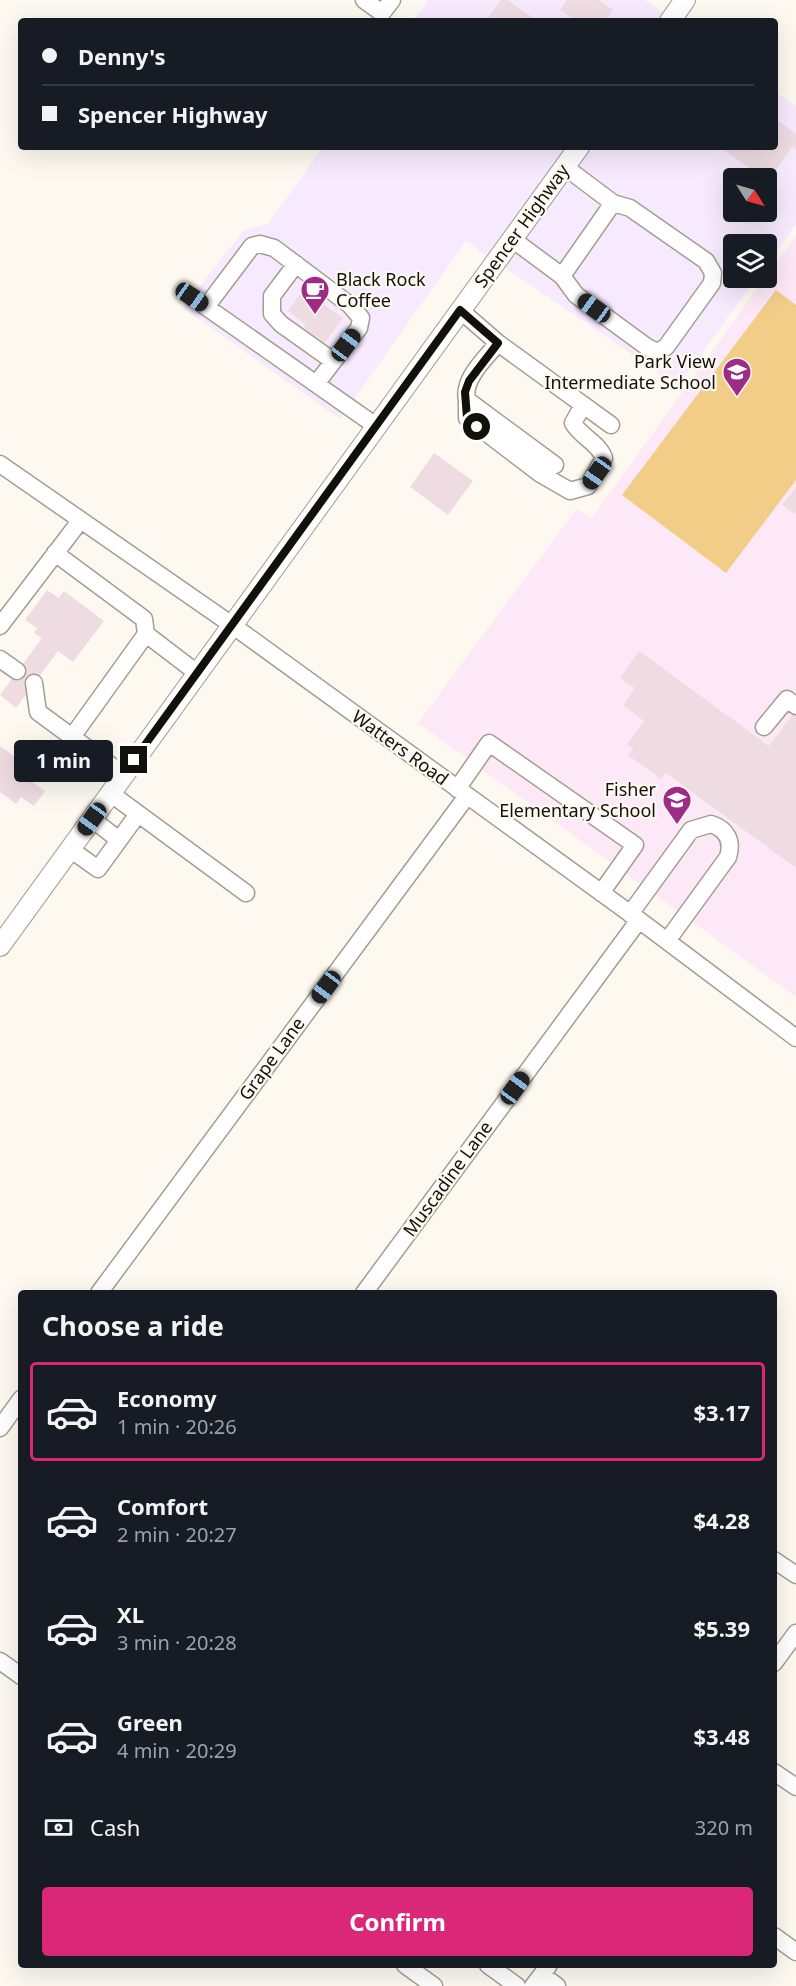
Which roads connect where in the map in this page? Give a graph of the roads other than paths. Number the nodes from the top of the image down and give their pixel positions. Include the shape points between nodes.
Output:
1 (364, 0) edge
2 (392, 0) edge
3 (686, 0) edge
4 (672, 18) edge
5 (577, 150) edge
6 (565, 166) junction
7 (613, 203) junction
8 (512, 239) junction
9 (296, 264) junction
10 (562, 276) junction
11 (460, 310) junction
12 (498, 343) junction
13 (333, 361) junction
14 (316, 384) junction
15 (467, 400) junction
16 (583, 405) junction
17 (611, 425) dead end
18 (376, 426) junction
19 (0, 464) edge
20 (555, 465) dead end
21 (80, 521) junction
22 (55, 553) junction
23 (232, 625) junction
24 (0, 626) edge
25 (146, 634) junction
26 (0, 659) edge
27 (17, 671) dead end
28 (198, 673) junction
29 (34, 683) dead end
30 (796, 705) edge
31 (764, 727) dead end
32 (72, 737) junction
33 (124, 775) junction
34 (462, 792) junction
35 (110, 794) junction
36 (138, 814) junction
37 (92, 819) junction
38 (119, 840) junction
39 (70, 849) junction
40 (246, 893) dead end
41 (601, 893) junction
42 (635, 917) junction
43 (667, 941) junction
44 (0, 946) edge
45 (796, 1038) edge
46 (101, 1290) edge
47 (366, 1290) edge
48 (18, 1403) edge
49 (0, 1428) edge
50 (777, 1562) edge
51 (796, 1575) edge
52 (796, 1633) edge
53 (777, 1659) edge
54 (0, 1661) edge
55 (18, 1674) edge
56 (777, 1774) edge
57 (796, 1787) edge
58 (777, 1938) edge
59 (796, 1952) edge
60 (409, 1968) edge
61 (492, 1968) edge
62 (542, 1975) edge
63 (434, 1986) edge
64 (517, 1986) edge
65 (557, 1986) edge

1 - 2 street via 382,13
3 - 4 main road
5 - 6 main road, Spencer Highway
6 - 7 street
6 - 8 main road, Spencer Highway
7 - 10 street
7 - 10 street via 630,208 705,261 713,273 712,283 666,347 657,352 576,295
8 - 10 street
8 - 11 main road, Spencer Highway
9 - 13 street via 272,296 272,314
9 - 13 street via 361,318 359,328
9 - 14 street via 274,248 252,246 199,302
11 - 12 street
11 - 18 main road, Spencer Highway
12 - 15 street via 469,381
12 - 16 street
13 - 14 street
14 - 18 street
15 - 16 street via 467,418 539,473 570,491 588,486 604,458 602,450 578,432 573,423
15 - 20 street
16 - 17 street
18 - 23 main road, Spencer Highway
19 - 21 street, Watters Road
21 - 22 street
21 - 23 street, Watters Road
22 - 24 street
22 - 25 street via 144,620
23 - 28 main road, Spencer Highway
23 - 34 street, Watters Road
25 - 28 street
25 - 32 street
26 - 27 street
28 - 33 main road, Spencer Highway
29 - 32 street via 38,712
30 - 31 street via 787,699
32 - 33 street
33 - 35 main road, Spencer Highway
34 - 41 street, Watters Road
34 - 41 street, Grape Lane via 489,743 635,845
34 - 46 street, Grape Lane
35 - 36 street
35 - 37 main road, Spencer Highway
36 - 38 street
36 - 40 street
37 - 38 street
37 - 39 main road, Spencer Highway
38 - 39 street via 98,869
39 - 44 main road, Spencer Highway
41 - 42 street, Watters Road
42 - 43 street, Watters Road
42 - 43 street, Muscadine Lane via 691,830 711,824 724,830 730,843 728,857
42 - 47 street, Muscadine Lane
43 - 45 street, Watters Road
48 - 49 street
50 - 51 street
52 - 53 street
54 - 55 street
56 - 57 street
58 - 59 street
60 - 63 street
61 - 64 street
62 - 65 street

